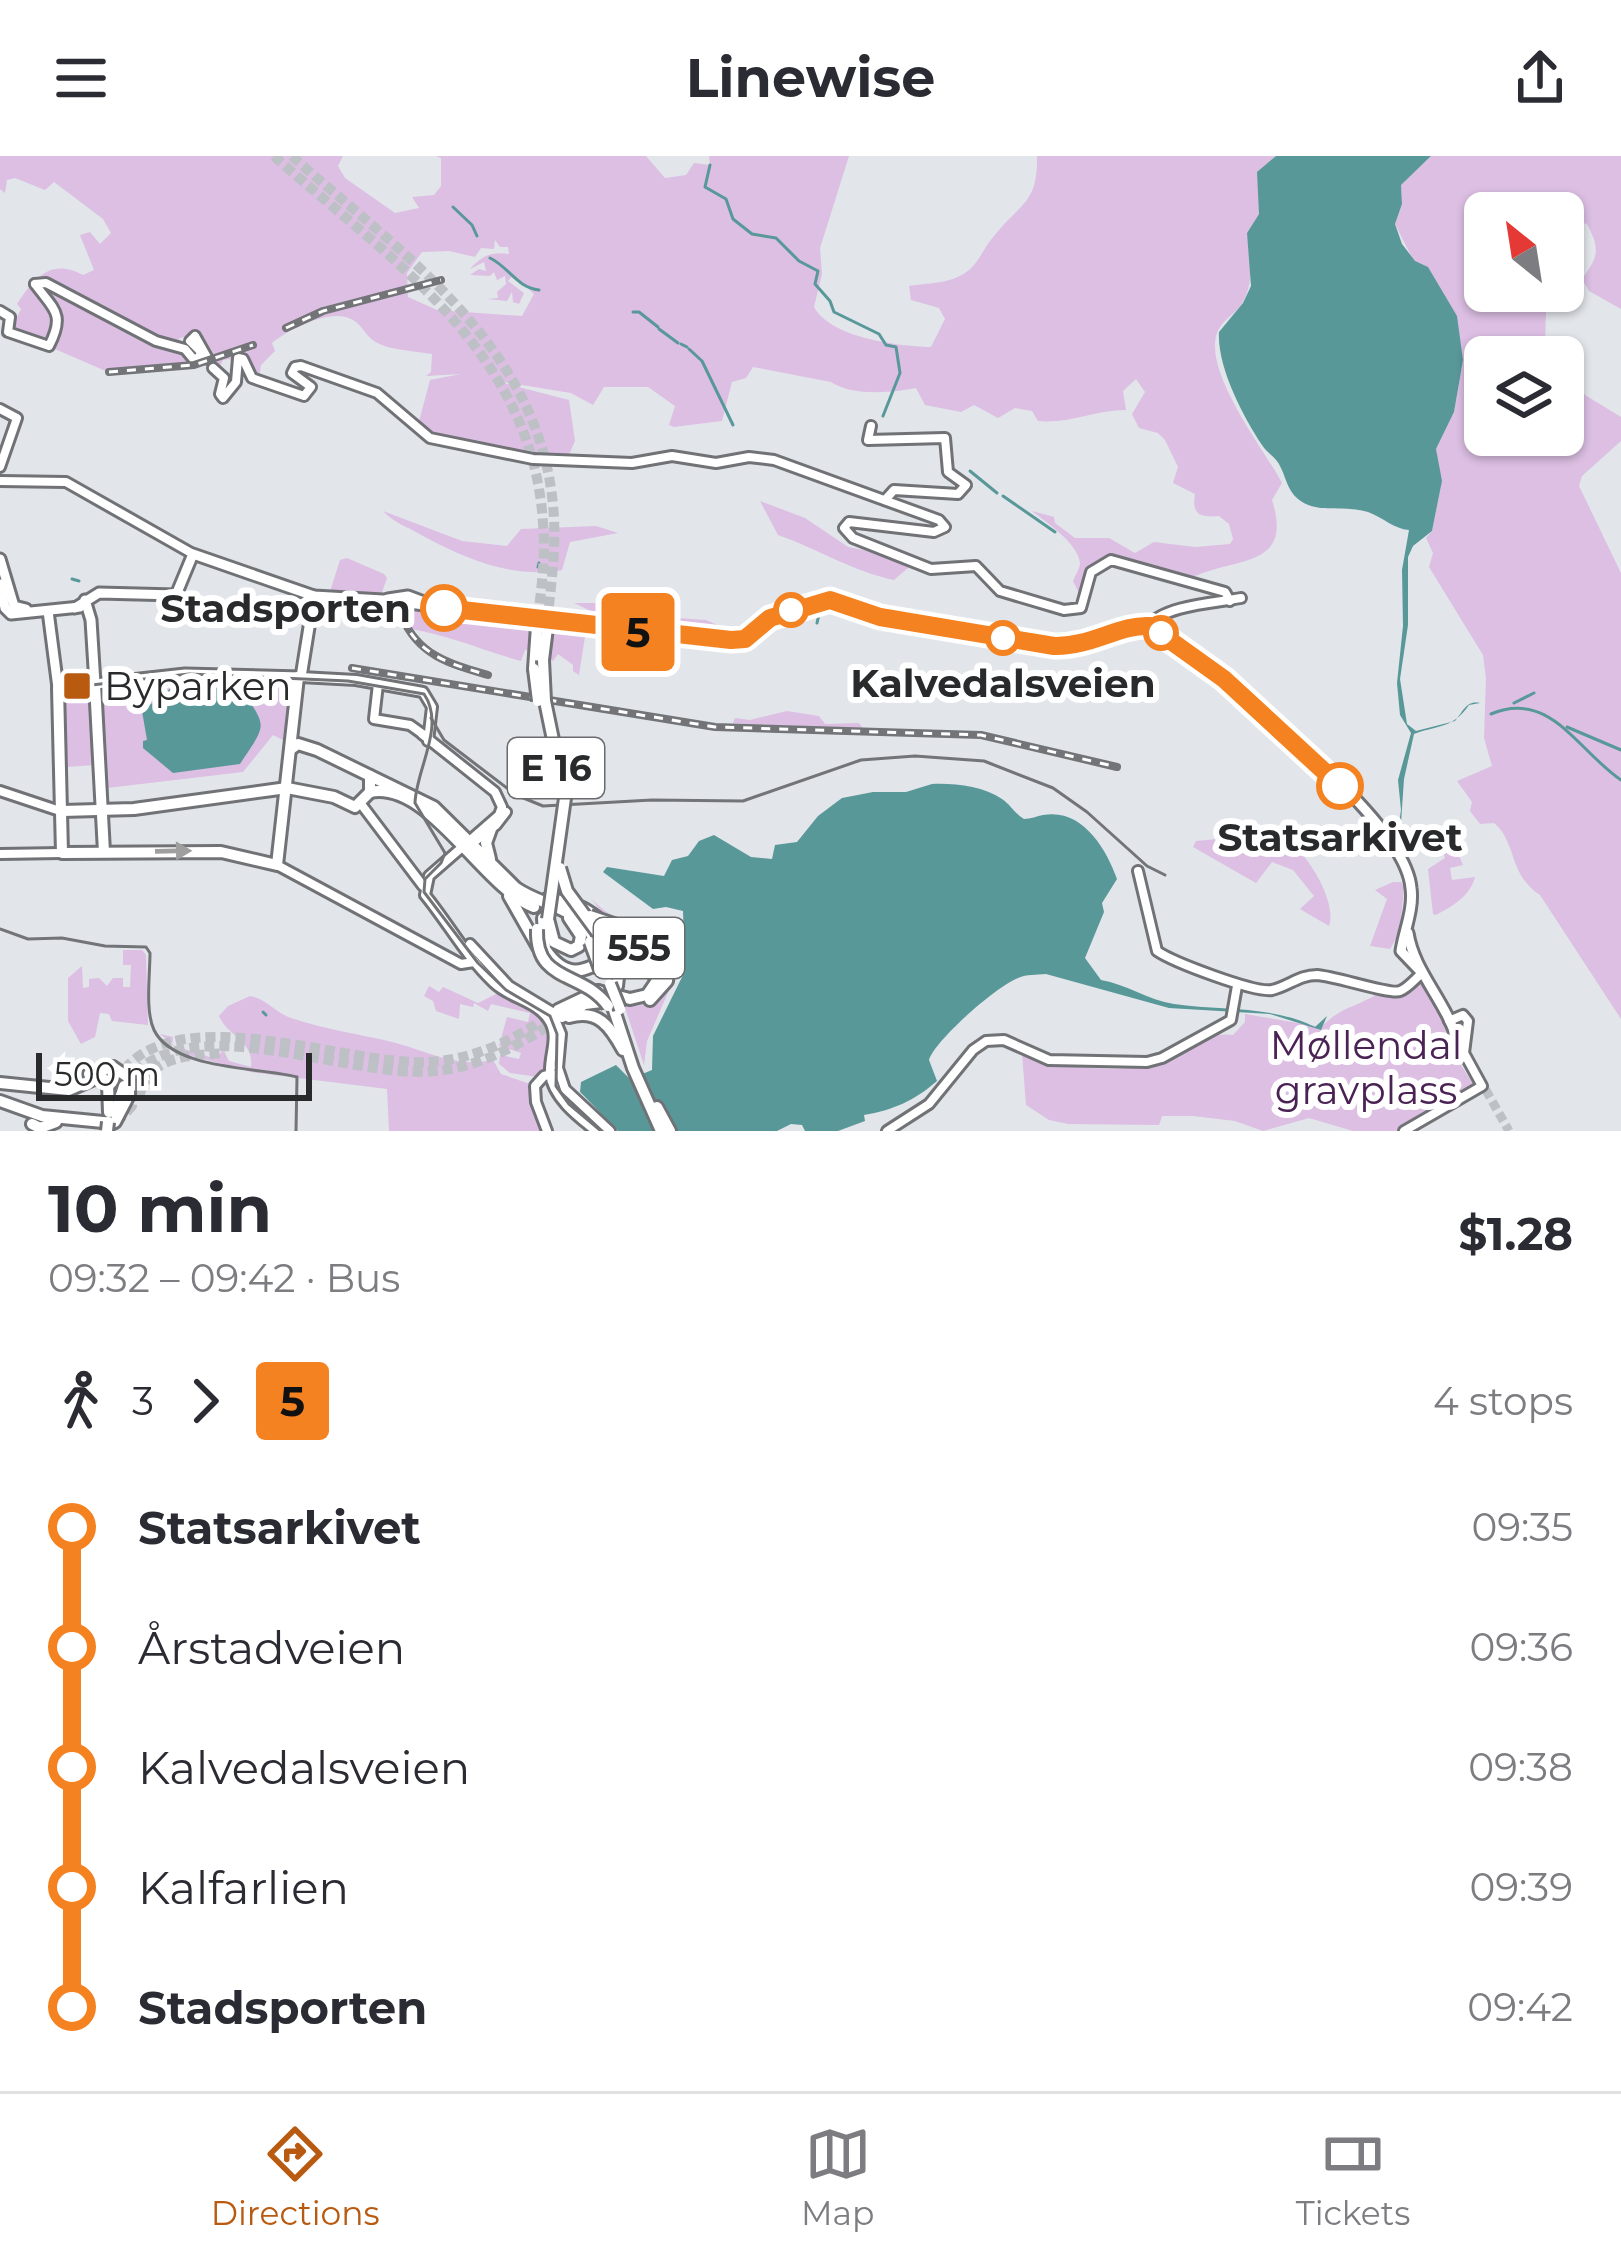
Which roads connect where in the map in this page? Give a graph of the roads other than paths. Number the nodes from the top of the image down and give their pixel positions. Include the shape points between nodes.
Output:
1 (0, 311) edge
2 (0, 409) edge
3 (868, 440) dead end
4 (0, 466) edge
5 (3, 482) edge
6 (885, 500) junction
7 (193, 554) junction
8 (0, 559) edge
9 (2, 580) edge
10 (299, 592) junction
11 (314, 596) junction
12 (1241, 598) dead end
13 (1230, 601) junction
14 (85, 603) junction
15 (48, 611) junction
16 (9, 612) edge
17 (310, 613) junction
18 (1148, 626) junction
19 (542, 627) tunnel mouth
20 (539, 657) junction
21 (283, 677) joint
22 (298, 681) junction
23 (95, 684) junction
24 (378, 684) junction
25 (58, 688) joint
26 (426, 738) junction
27 (295, 741) junction
28 (370, 776) junction
29 (287, 790) junction
30 (0, 791) edge
31 (370, 792) junction
32 (361, 804) junction
33 (103, 809) junction
34 (62, 811) junction
35 (486, 830) junction
36 (466, 842) junction
37 (62, 853) junction
38 (104, 853) junction
39 (560, 853) junction
40 (0, 854) edge
41 (277, 865) junction
42 (495, 867) junction
43 (1138, 871) dead end
44 (504, 888) junction
45 (424, 891) junction
46 (525, 895) junction
47 (581, 909) junction
48 (598, 915) junction
49 (569, 918) junction
50 (542, 921) junction
51 (592, 940) junction
52 (544, 944) junction
53 (475, 958) junction
54 (1422, 973) junction
55 (607, 980) junction
56 (1237, 986) junction
57 (658, 994) junction
58 (614, 1008) junction
59 (560, 1014) junction
60 (1455, 1021) joint
61 (637, 1066) junction
62 (554, 1076) junction
63 (0, 1081) edge
64 (120, 1084) tunnel mouth
65 (61, 1089) junction
66 (7, 1103) edge
67 (114, 1123) edge
68 (38, 1124) edge
69 (547, 1131) edge
70 (596, 1131) edge
71 (610, 1131) edge
72 (665, 1131) edge
73 (887, 1131) edge
74 (1404, 1131) edge

1 - 6 street via 10,317 8,332 50,346 56,309 35,284 46,283 195,361 202,355 190,341 195,336 223,375 224,398 240,358 252,378 307,395 311,387 293,376 298,366 381,396 434,439 540,460 767,459
2 - 4 street via 17,418
3 - 6 street via 871,426 883,438 945,438 948,472 965,483 958,494 894,490
5 - 7 street via 67,482
6 - 13 street via 944,529 852,522 845,532 927,568 976,566 1000,592 1074,611 1091,572 1111,560 1225,592
7 - 10 main road
7 - 14 main road via 180,591 170,596 112,592
8 - 9 main road
9 - 16 main road
10 - 11 main road
10 - 17 main road
11 - 17 main road
11 - 18 main road via 745,639 768,619 830,600 880,617 1054,646
12 - 13 street
13 - 18 street via 1169,613
14 - 15 main road
14 - 16 main road
14 - 23 main road
15 - 16 main road
15 - 25 main road
17 - 22 main road
18 - 54 main road via 1229,684 1370,815 1408,876 1407,949
19 - 20 highway, E 16
20 - 39 highway, E 16, bridge via 564,790
20 - 50 highway, E 16, bridge via 537,694 559,798
21 - 22 highway
21 - 23 main road via 169,675
22 - 24 street
22 - 27 highway
23 - 33 highway
24 - 26 street via 374,719 410,725
24 - 26 street via 427,695
25 - 34 highway
26 - 35 street via 504,796 506,814
27 - 28 highway, E 16
27 - 29 highway
28 - 31 highway
28 - 36 highway, E 16 via 427,803
29 - 32 highway
29 - 33 highway
29 - 41 highway
30 - 34 street
31 - 32 highway
31 - 36 highway, E 16 via 385,790 416,806
32 - 45 street
33 - 34 highway
33 - 38 highway
34 - 37 highway
35 - 36 street
35 - 42 highway, E 16
36 - 42 highway, E 16
36 - 44 highway, E 16
36 - 45 street via 427,878
37 - 38 highway
37 - 40 street
38 -> 41 highway via 221,852
39 - 47 highway, E 16, bridge via 564,886
39 - 50 highway, E 16, bridge
41 - 53 street via 463,964
42 - 46 highway, E 16
43 - 56 street via 1157,951
44 - 49 highway, E 16
44 - 59 highway, 555 via 543,956 571,983
45 - 53 street
46 - 48 highway
46 - 51 highway, E 16 via 574,914
47 - 55 highway, E 16, bridge via 595,928
47 - 57 highway, bridge via 648,934 665,952 668,976
48 - 52 highway via 608,938 596,959 569,964
48 - 57 highway via 658,955
49 - 50 highway via 581,936 571,950 554,942
49 - 51 highway
50 - 52 highway, E 16
50 - 58 highway, bridge via 538,948 546,965
51 - 55 highway, bridge
52 - 55 highway, 555 via 571,970 594,968 628,948 656,961 658,979 647,995 630,999
53 - 62 street via 552,1012 561,1034
54 - 56 street via 1391,993 1324,976 1265,990
54 - 60 main road
55 - 55 highway, 555 via 639,957 653,977 644,990
55 - 58 highway, E 16, bridge
55 - 59 highway
56 - 73 street via 1228,1023 1148,1062 1056,1061 989,1040 928,1103
57 - 59 highway, 555 via 638,1005 590,1002
58 - 61 highway
58 - 61 highway
59 - 61 highway via 599,1018
60 - 74 street via 1470,1025 1464,1053 1482,1086
61 - 72 highway
62 - 69 street via 536,1090
62 - 70 street via 563,1101
62 - 71 street
63 - 65 highway
64 - 67 highway
65 - 67 highway via 104,1077
65 - 67 highway via 118,1069 131,1089
66 - 68 highway
67 - 68 highway

